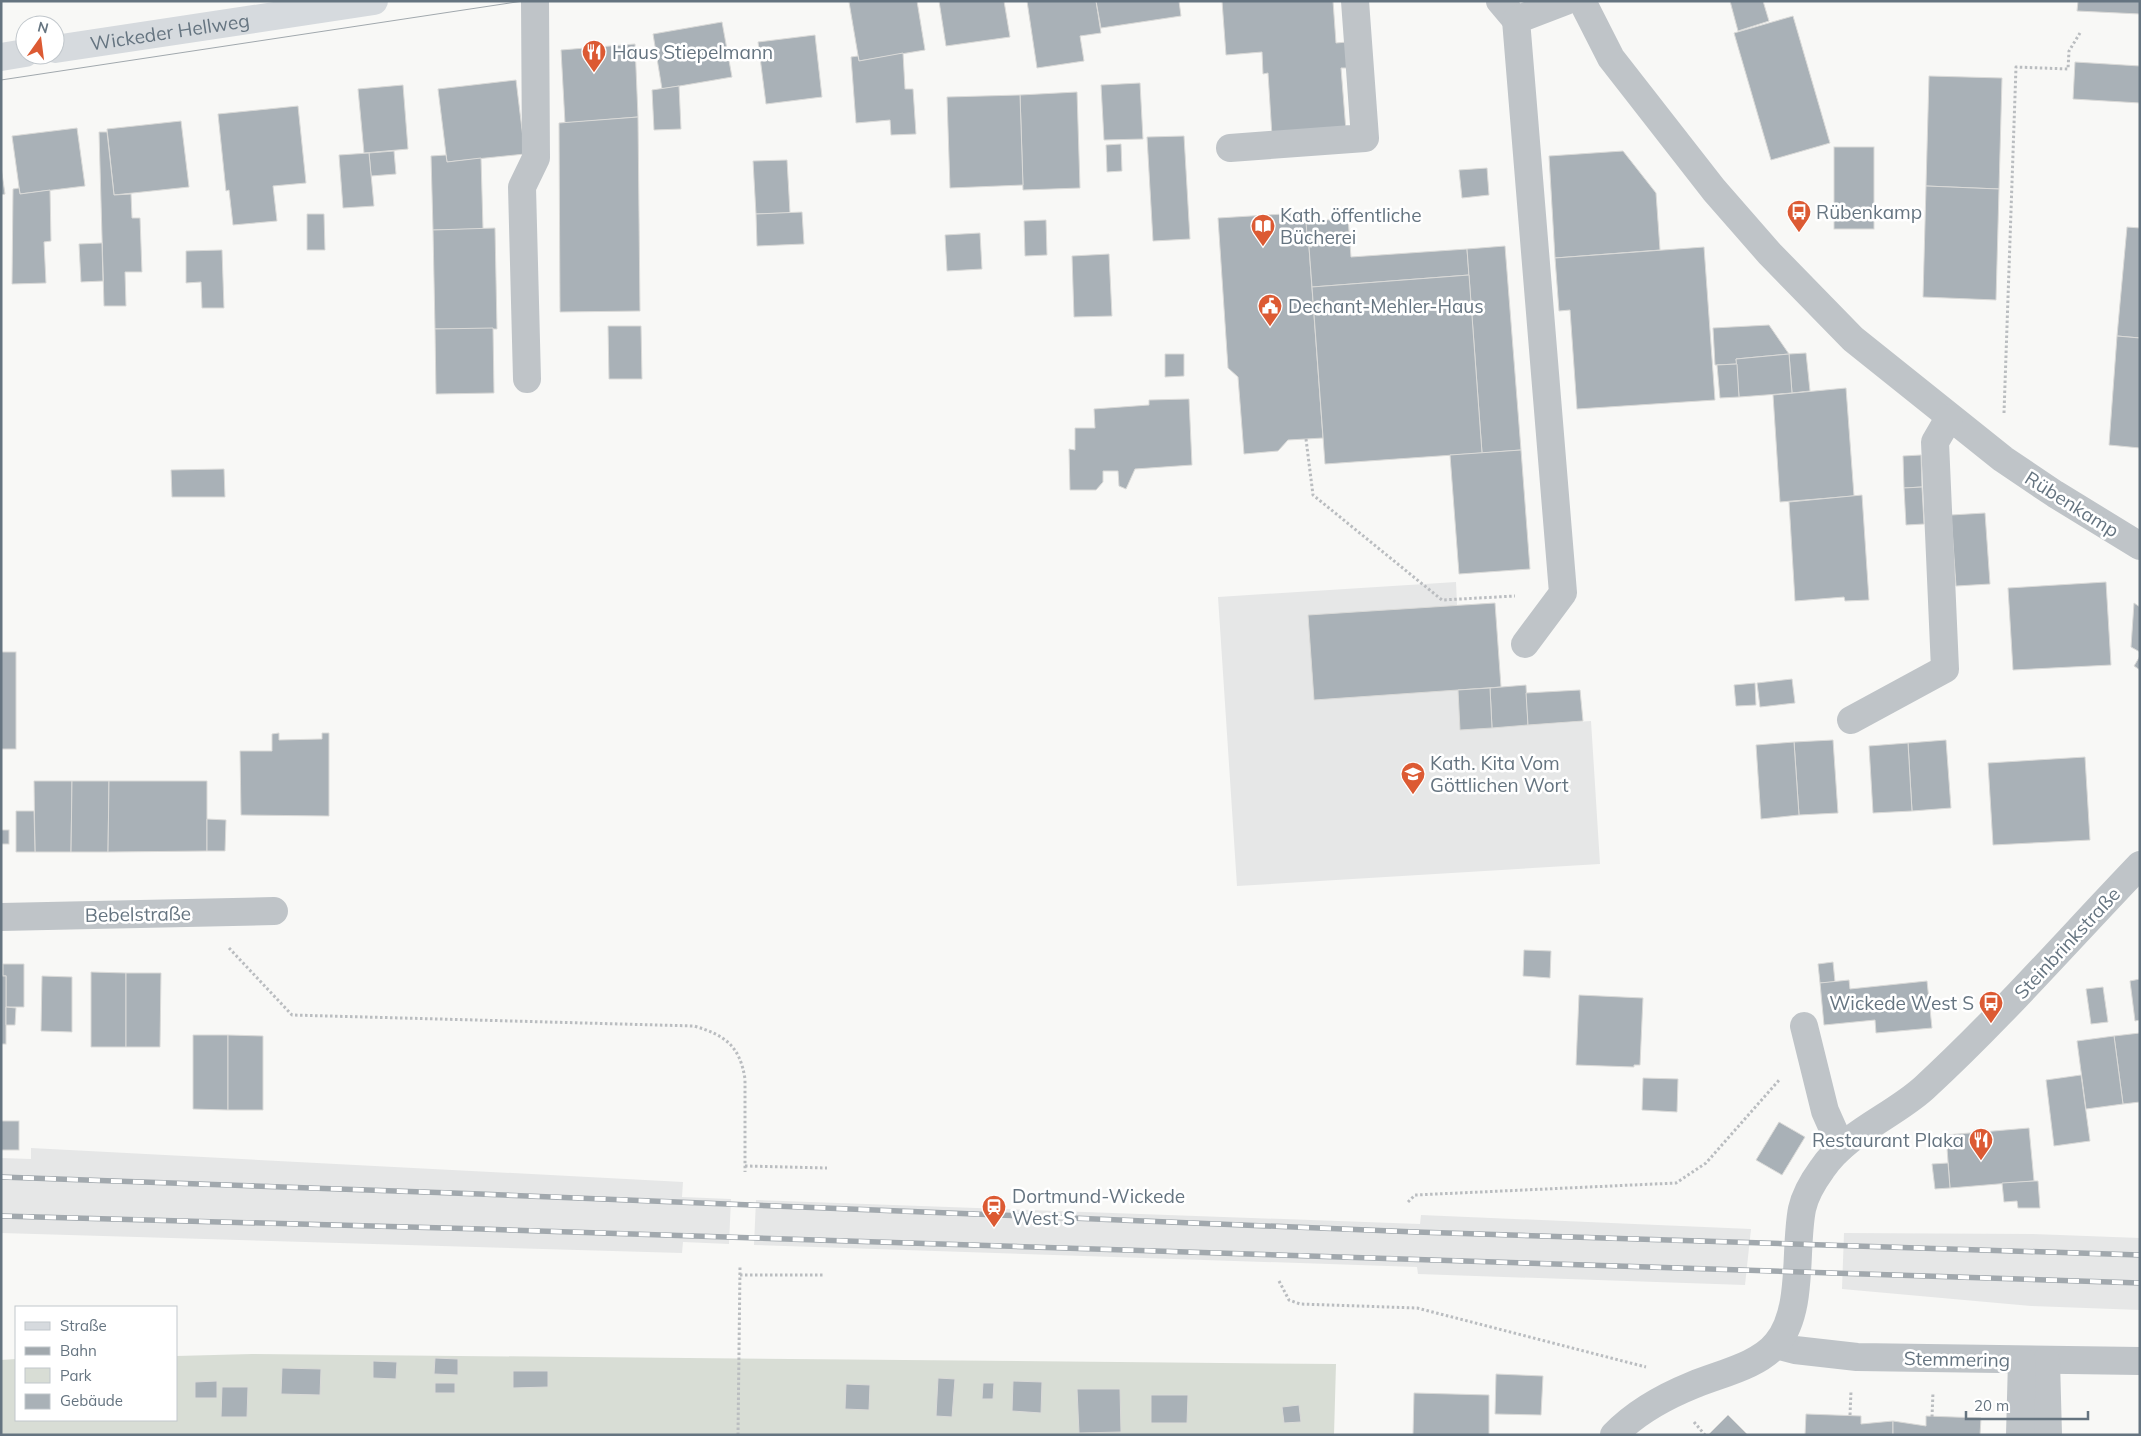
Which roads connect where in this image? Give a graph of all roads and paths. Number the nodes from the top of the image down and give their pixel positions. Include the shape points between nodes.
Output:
1 (374, 1) edge
2 (535, 1) edge
3 (1354, 1) edge
4 (1566, 1) edge
5 (1582, 1) edge
6 (1508, 11) edge
7 (2080, 32) dead end
8 (65, 47) edge
9 (15, 55) edge
10 (1, 57) edge
11 (1230, 148) dead end
12 (527, 380) dead end
13 (1950, 418) junction
14 (2004, 421) dead end
15 (1306, 439) dead end
16 (2140, 546) edge
17 (1563, 593) junction
18 (1525, 644) dead end
19 (1851, 720) dead end
20 (2140, 865) edge
21 (274, 911) dead end
22 (195, 913) junction
23 (1, 917) edge
24 (1804, 1026) dead end
25 (1781, 1079) dead end
26 (1841, 1147) junction
27 (745, 1166) junction
28 (828, 1168) dead end
29 (745, 1172) dead end
30 (1408, 1202) dead end
31 (740, 1267) dead end
32 (740, 1274) junction
33 (823, 1275) dead end
34 (1279, 1281) dead end
35 (1776, 1345) junction
36 (2034, 1361) junction
37 (2140, 1361) edge
38 (1638, 1364) dead end
39 (1691, 1415) dead end
40 (738, 1435) edge
41 (1614, 1435) edge
42 (1705, 1435) edge
43 (2020, 1435) edge
44 (2048, 1435) edge

1 - 8 main road, Wickeder Hellweg
2 - 12 street via 536,158 522,187
3 - 11 street via 1365,138
4 - 6 street
5 - 13 street, Rübenkamp via 1611,58 1726,205 1853,339
6 - 17 street
7 - 14 path via 2069,51 2068,69 2016,67
9 - 10 main road
13 - 16 street, Rübenkamp via 2018,469
13 - 19 street via 1935,442 1945,669
15 - 17 path via 1313,495 1442,600
17 - 18 street
20 - 26 street, Steinbrinkstraße via 1991,1024 1922,1090
21 - 22 street, Bebelstraße
22 - 23 street, Bebelstraße
22 - 27 path via 292,1015 694,1026 715,1032 733,1046 742,1064
24 - 26 street via 1825,1111
25 - 30 path via 1706,1163 1676,1184 1415,1195
26 - 35 street, Steinbrinkstraße via 1822,1167 1802,1208 1792,1310 1789,1324
27 - 28 path
27 - 29 path
31 - 32 path
32 - 33 path
32 - 40 path
34 - 38 path via 1289,1300 1300,1304 1418,1308
35 - 36 street, Stemmering via 1858,1357
35 - 41 street, Steinbrinkstraße via 1750,1363 1692,1385 1651,1406
36 - 37 street, Stemmering
36 - 43 street
36 - 44 street
39 - 42 path

